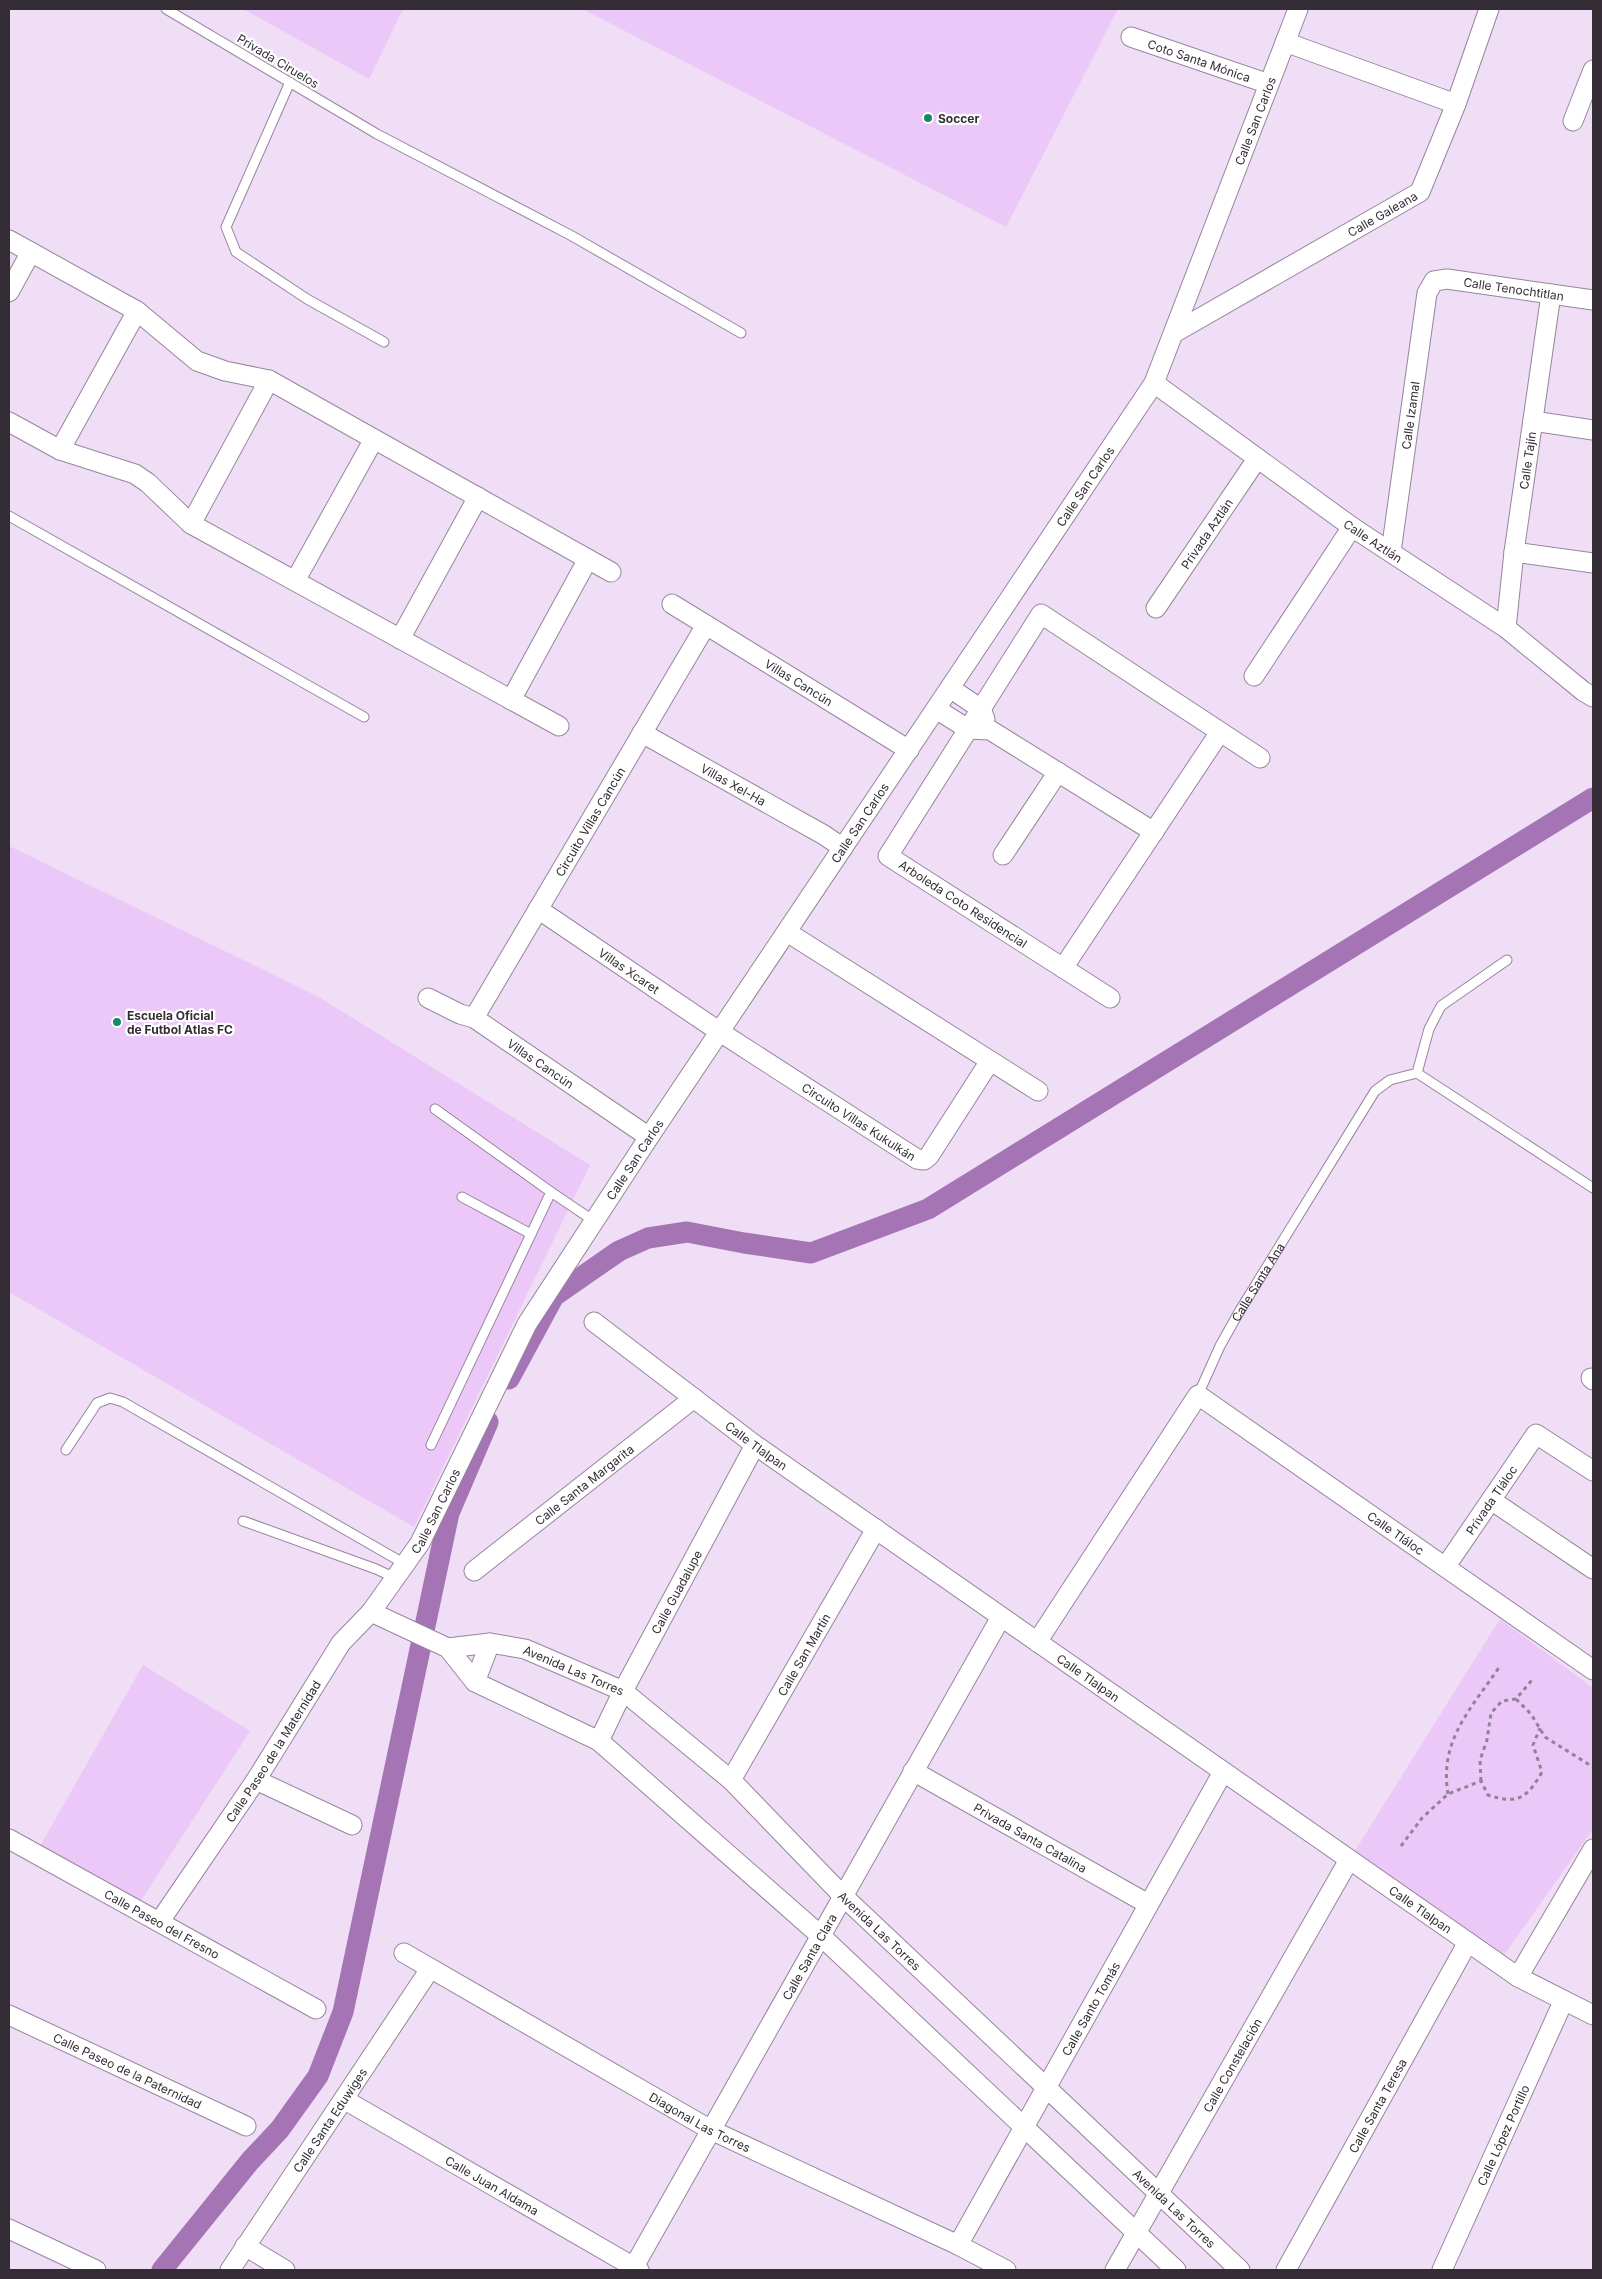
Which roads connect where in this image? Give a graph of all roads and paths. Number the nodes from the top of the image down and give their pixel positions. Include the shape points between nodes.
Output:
1 (166, 9) edge
2 (1298, 9) edge
3 (1489, 9) edge
4 (1131, 37) dead end
5 (1285, 42) junction
6 (1593, 70) edge
7 (290, 82) junction
8 (1269, 84) junction
9 (1456, 104) junction
10 (1573, 121) dead end
11 (9, 240) edge
12 (31, 252) junction
13 (1434, 281) joint
14 (9, 292) edge
15 (1551, 294) junction
16 (1593, 300) edge
17 (138, 311) junction
18 (742, 333) dead end
19 (1174, 333) junction
20 (384, 342) dead end
21 (269, 380) junction
22 (1154, 383) junction
23 (1533, 421) junction
24 (9, 422) edge
25 (1593, 430) edge
26 (374, 439) junction
27 (60, 450) junction
28 (1257, 459) junction
29 (478, 498) junction
30 (9, 516) edge
31 (191, 524) junction
32 (1352, 527) junction
33 (1391, 552) junction
34 (1514, 552) junction
35 (588, 559) junction
36 (1593, 563) edge
37 (611, 572) dead end
38 (294, 581) junction
39 (672, 604) dead end
40 (1156, 608) dead end
41 (706, 625) junction
42 (1506, 628) junction
43 (400, 639) junction
44 (1254, 676) dead end
45 (950, 688) junction
46 (1593, 696) edge
47 (511, 700) junction
48 (936, 709) junction
49 (981, 709) junction
50 (364, 717) dead end
51 (559, 726) dead end
52 (968, 729) junction
53 (990, 730) junction
54 (1220, 732) junction
55 (642, 733) junction
56 (909, 750) junction
57 (1260, 758) dead end
58 (1058, 772) junction
59 (1154, 832) junction
60 (843, 848) junction
61 (1003, 855) dead end
62 (538, 909) junction
63 (787, 932) junction
64 (1507, 960) dead end
65 (1063, 968) junction
66 (428, 998) dead end
67 (1110, 998) dead end
68 (474, 1018) junction
69 (720, 1032) junction
70 (990, 1061) junction
71 (1417, 1073) junction
72 (1038, 1091) dead end
73 (435, 1109) dead end
74 (649, 1137) junction
75 (1593, 1188) edge
76 (551, 1192) junction
77 (462, 1197) dead end
78 (594, 1221) junction
79 (531, 1234) junction
80 (594, 1322) dead end
81 (1198, 1396) junction
82 (694, 1398) junction
83 (431, 1445) dead end
84 (755, 1445) junction
85 (66, 1450) dead end
86 (1593, 1471) edge
87 (1491, 1500) junction
88 (243, 1521) dead end
89 (876, 1529) junction
90 (1446, 1566) junction
91 (1593, 1569) edge
92 (400, 1571) junction
93 (474, 1571) dead end
94 (372, 1612) junction
95 (1001, 1617) junction
96 (1037, 1642) junction
97 (490, 1643) junction
98 (448, 1648) junction
99 (1500, 1666) dead end
100 (1593, 1670) edge
101 (1532, 1680) dead end
102 (474, 1682) junction
103 (623, 1691) junction
104 (1516, 1699) junction
105 (1540, 1728) junction
106 (599, 1741) junction
107 (1593, 1767) edge
108 (913, 1772) junction
109 (1222, 1772) junction
110 (256, 1780) junction
111 (731, 1780) junction
112 (1481, 1781) junction
113 (1448, 1794) junction
114 (352, 1825) dead end
115 (10, 1843) edge
116 (1401, 1846) dead end
117 (1593, 1849) edge
118 (1349, 1860) junction
119 (843, 1896) junction
120 (1148, 1904) junction
121 (160, 1921) junction
122 (821, 1936) junction
123 (1468, 1942) junction
124 (404, 1953) dead end
125 (430, 1969) junction
126 (1518, 1977) junction
127 (1563, 2002) junction
128 (316, 2009) dead end
129 (9, 2015) edge
130 (1593, 2015) edge
131 (1045, 2087) junction
132 (345, 2100) junction
133 (246, 2126) dead end
134 (1023, 2126) junction
135 (711, 2130) junction
136 (1159, 2194) junction
137 (9, 2229) edge
138 (1136, 2233) junction
139 (958, 2245) junction
140 (245, 2246) junction
141 (635, 2269) edge
142 (96, 2270) edge
143 (230, 2270) edge
144 (285, 2270) edge
145 (1006, 2270) edge
146 (1115, 2270) edge
147 (1176, 2270) edge
148 (1240, 2270) edge
149 (1286, 2270) edge
150 (1442, 2270) edge

1 - 7 lane, Privada Ciruelos
2 - 5 street, Calle San Carlos
3 - 9 street, Calle Galeana
4 - 8 street, Coto Santa Mónica
5 - 8 street, Calle San Carlos
5 - 9 street
6 - 10 street
7 - 18 lane, Privada Ciruelos via 377,134 572,236
7 - 20 lane via 226,227 236,252 307,299
8 - 19 street, Calle San Carlos
9 - 19 street, Calle Galeana via 1420,192
11 - 12 street
12 - 14 street
12 - 17 street
13 - 15 street, Calle Tenochtitlan via 1447,278
13 - 33 street, Calle Izamal via 1427,293
15 - 16 street, Calle Tenochtitlan
15 - 23 street, Calle Tajín
17 - 21 street via 197,361 225,372
17 - 27 street
19 - 22 street, Calle San Carlos
21 - 26 street
21 - 31 street
22 - 28 street, Calle Aztlán
22 - 45 street, Calle San Carlos
23 - 25 street
23 - 34 street, Calle Tajín
24 - 27 street
26 - 29 street
26 - 38 street
27 - 31 street via 136,474
28 - 32 street, Calle Aztlán
28 - 40 street, Privada Aztlán
29 - 35 street
29 - 43 street
30 - 50 lane
31 - 38 street
32 - 33 street, Calle Aztlán
32 - 44 street
33 - 42 street, Calle Aztlán
34 - 36 street
34 - 42 street, Calle Tajín
35 - 37 street
35 - 47 street
38 - 43 street
39 - 41 street, Villas Cancún
41 - 55 street, Circuito Villas Cancún
41 - 56 street, Villas Cancún
42 - 46 street, Calle Aztlán
43 - 47 street
45 - 48 street, Calle San Carlos
45 - 49 street
47 - 51 street
48 - 52 street
48 - 56 street, Calle San Carlos
49 - 52 street, Arboleda Coto Residencial
49 - 53 street
49 - 54 street, Arboleda Coto Residencial via 1041,614
52 - 53 street
52 - 65 street, Arboleda Coto Residencial via 888,856
53 - 58 street
54 - 57 street, Arboleda Coto Residencial
54 - 59 street
55 - 60 street, Villas Xel-Ha via 824,834
55 - 62 street, Circuito Villas Cancún
56 - 60 street, Calle San Carlos
58 - 59 street
58 - 61 street
59 - 65 street
60 - 63 street, Calle San Carlos
62 - 68 street, Circuito Villas Cancún
62 - 69 street, Villas Xcaret
63 - 69 street, Calle San Carlos
63 - 70 street
64 - 71 lane via 1441,1006 1429,1029
65 - 67 street, Arboleda Coto Residencial
66 - 68 street, Villas Cancún
68 - 74 street, Villas Cancún
69 - 70 street, Circuito Villas Kukulkán via 921,1160 929,1156
69 - 74 street, Calle San Carlos
70 - 72 street
71 - 75 lane
71 - 81 lane, Calle Santa Ana via 1390,1080 1375,1091 1238,1312
73 - 76 lane
74 - 78 street, Calle San Carlos
76 - 78 lane
76 - 79 lane
77 - 79 lane
78 - 92 street, Calle San Carlos via 528,1324 420,1543
79 - 83 lane
80 - 82 street, Calle Tlalpan
81 - 90 street, Calle Tláloc
81 - 96 street, Calle Santa Ana
82 - 84 street, Calle Tlalpan
82 - 93 street, Calle Santa Margarita
84 - 89 street, Calle Tlalpan
84 - 103 street, Calle Guadalupe
85 - 92 lane via 97,1402 110,1398 123,1402
86 - 87 street, Privada Tláloc via 1536,1434
87 - 90 street, Privada Tláloc
87 - 91 street
88 - 92 lane via 376,1569
89 - 95 street, Calle Tlalpan
89 - 111 street, Calle San Martín
90 - 100 street, Calle Tláloc
92 - 94 street, Calle San Carlos
94 - 98 street
94 - 110 street, Calle Paseo de la Maternidad via 341,1643
95 - 96 street, Calle Tlalpan
95 - 108 street, Calle Santa Clara
96 - 109 street, Calle Tlalpan
97 - 98 street, Avenida Las Torres
97 - 102 street
97 - 103 street, Avenida Las Torres via 525,1649
98 - 102 street
99 - 113 path via 1453,1735 1444,1773
101 - 104 path
102 - 106 street
103 - 106 street, Calle Guadalupe
103 - 111 street, Avenida Las Torres
104 - 105 path
104 - 112 path via 1502,1701 1491,1713 1480,1760
105 - 107 path via 1545,1737
105 - 112 path via 1533,1745 1542,1772 1532,1790 1520,1799 1502,1800 1488,1795
106 - 122 street
108 - 119 street, Calle Santa Clara
108 - 120 street, Privada Santa Catalina
109 - 118 street, Calle Tlalpan
109 - 120 street, Calle Santo Tomás
110 - 114 street
110 - 121 street, Calle Paseo de la Maternidad
111 - 119 street, Avenida Las Torres
112 - 113 path
113 - 116 path via 1422,1818
115 - 121 street, Calle Paseo del Fresno
117 - 126 street
118 - 123 street, Calle Tlalpan
118 - 136 street, Calle Constelación
119 - 122 street, Calle Santa Clara
119 - 131 street, Avenida Las Torres
120 - 131 street, Calle Santo Tomás
121 - 128 street, Calle Paseo del Fresno
122 - 134 street
122 - 135 street, Calle Santa Clara
123 - 126 street, Calle Tlalpan
123 - 149 street, Calle Santa Teresa
124 - 125 street, Diagonal Las Torres
125 - 132 street, Calle Santa Eduwiges
125 - 135 street, Diagonal Las Torres
126 - 127 street, Calle Tlalpan
127 - 130 street, Calle Tlalpan
127 - 150 street, Calle López Portillo
129 - 133 street, Calle Paseo de la Paternidad
131 - 134 street, Calle Santo Tomás
131 - 136 street, Avenida Las Torres
132 - 140 street, Calle Santa Eduwiges
132 - 141 street, Calle Juan Aldama
134 - 138 street
134 - 139 street, Calle Santo Tomás
135 - 139 street, Diagonal Las Torres
135 - 141 street, Calle Santa Clara
136 - 138 street, Calle Constelación
136 - 148 street, Avenida Las Torres
137 - 142 street
138 - 146 street, Calle Constelación
138 - 147 street
139 - 145 street, Diagonal Las Torres
140 - 143 street, Calle Santa Eduwiges
140 - 144 street

